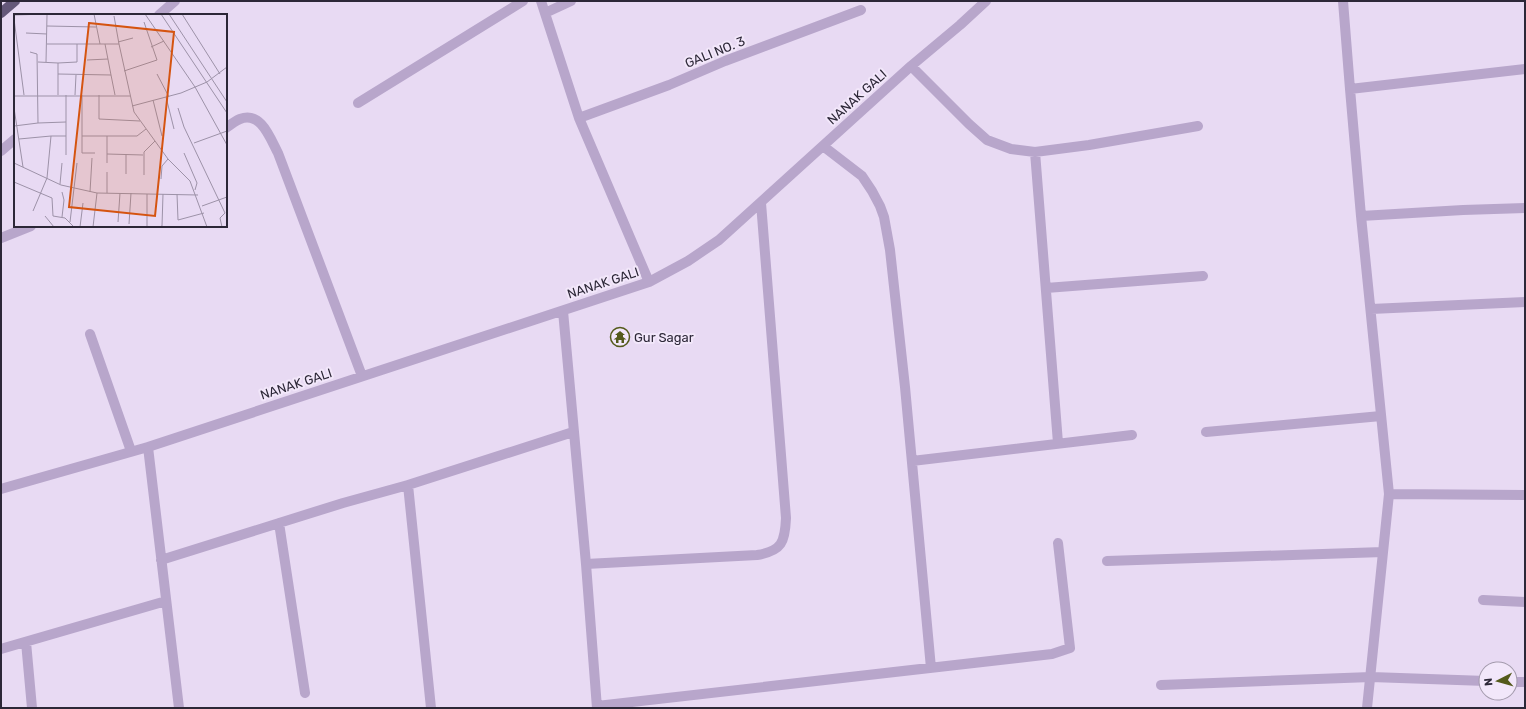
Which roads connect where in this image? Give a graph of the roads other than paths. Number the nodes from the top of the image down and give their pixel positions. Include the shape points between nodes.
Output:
1 (15, 1) edge
2 (175, 1) edge
3 (523, 1) edge
4 (541, 1) edge
5 (571, 1) edge
6 (986, 1) edge
7 (1343, 1) edge
8 (861, 10) dead end
9 (1, 13) edge
10 (545, 13) junction
11 (160, 14) edge
12 (911, 66) junction
13 (1525, 69) edge
14 (1350, 89) junction
15 (358, 103) dead end
16 (579, 118) junction
17 (1198, 126) dead end
18 (227, 127) edge
19 (14, 140) edge
20 (823, 146) junction
21 (1, 151) edge
22 (1035, 152) junction
23 (761, 203) junction
24 (1525, 208) edge
25 (1361, 216) junction
26 (28, 227) edge
27 (1, 238) edge
28 (1203, 276) dead end
29 (649, 282) junction
30 (1046, 288) junction
31 (1525, 302) edge
32 (1371, 309) junction
33 (562, 311) junction
34 (90, 334) dead end
35 (362, 376) junction
36 (1381, 416) junction
37 (573, 432) junction
38 (1206, 432) dead end
39 (1132, 435) dead end
40 (1058, 443) junction
41 (148, 446) junction
42 (131, 451) junction
43 (912, 461) junction
44 (408, 485) junction
45 (1, 489) edge
46 (1389, 494) junction
47 (1525, 496) edge
48 (279, 523) junction
49 (1058, 543) dead end
50 (1383, 552) junction
51 (161, 560) junction
52 (1108, 561) dead end
53 (586, 564) junction
54 (1483, 600) dead end
55 (166, 601) junction
56 (1525, 602) edge
57 (26, 642) junction
58 (1, 649) edge
59 (931, 668) junction
60 (1371, 676) junction
61 (1478, 681) edge
62 (1161, 685) dead end
63 (305, 693) dead end
64 (597, 707) edge
65 (32, 708) edge
66 (179, 708) edge
67 (431, 708) edge
68 (1367, 708) edge

1 - 9 main road
2 - 11 street
3 - 15 street
4 - 10 street
5 - 10 street
6 - 12 street, NANAK GALI
7 - 14 street
8 - 16 street, GALI NO. 3
10 - 16 street
12 - 20 street, NANAK GALI
12 - 22 street via 987,140 1011,149
13 - 14 street
14 - 25 street
16 - 29 street
17 - 22 street
18 - 35 street via 239,119 249,117 257,120 266,130 278,153
19 - 21 street
20 - 23 street, NANAK GALI
20 - 43 street via 862,176 878,201 884,217 890,250
22 - 30 street
23 - 29 street, NANAK GALI via 719,240 688,262
23 - 53 street via 786,518 783,540 771,553 757,556
24 - 25 street
25 - 32 street
26 - 27 street
28 - 30 street
29 - 33 street, NANAK GALI
30 - 40 street
31 - 32 street
32 - 36 street
33 - 35 street, NANAK GALI
33 - 37 street
34 - 42 street
35 - 41 street, NANAK GALI
36 - 38 street
36 - 46 street
37 - 44 street
37 - 53 street
39 - 40 street
40 - 43 street
41 - 42 street, NANAK GALI
41 - 51 street
42 - 45 street, NANAK GALI
43 - 59 street
44 - 48 street
44 - 67 street
46 - 47 street
46 - 50 street
48 - 51 street
48 - 63 street
49 - 59 street via 1070,648 1052,654
50 - 52 street
50 - 60 street
51 - 55 street
53 - 64 street
54 - 56 street
55 - 57 street
55 - 66 street
57 - 58 street
57 - 65 street
59 - 64 street
60 - 61 street
60 - 62 street
60 - 68 street

